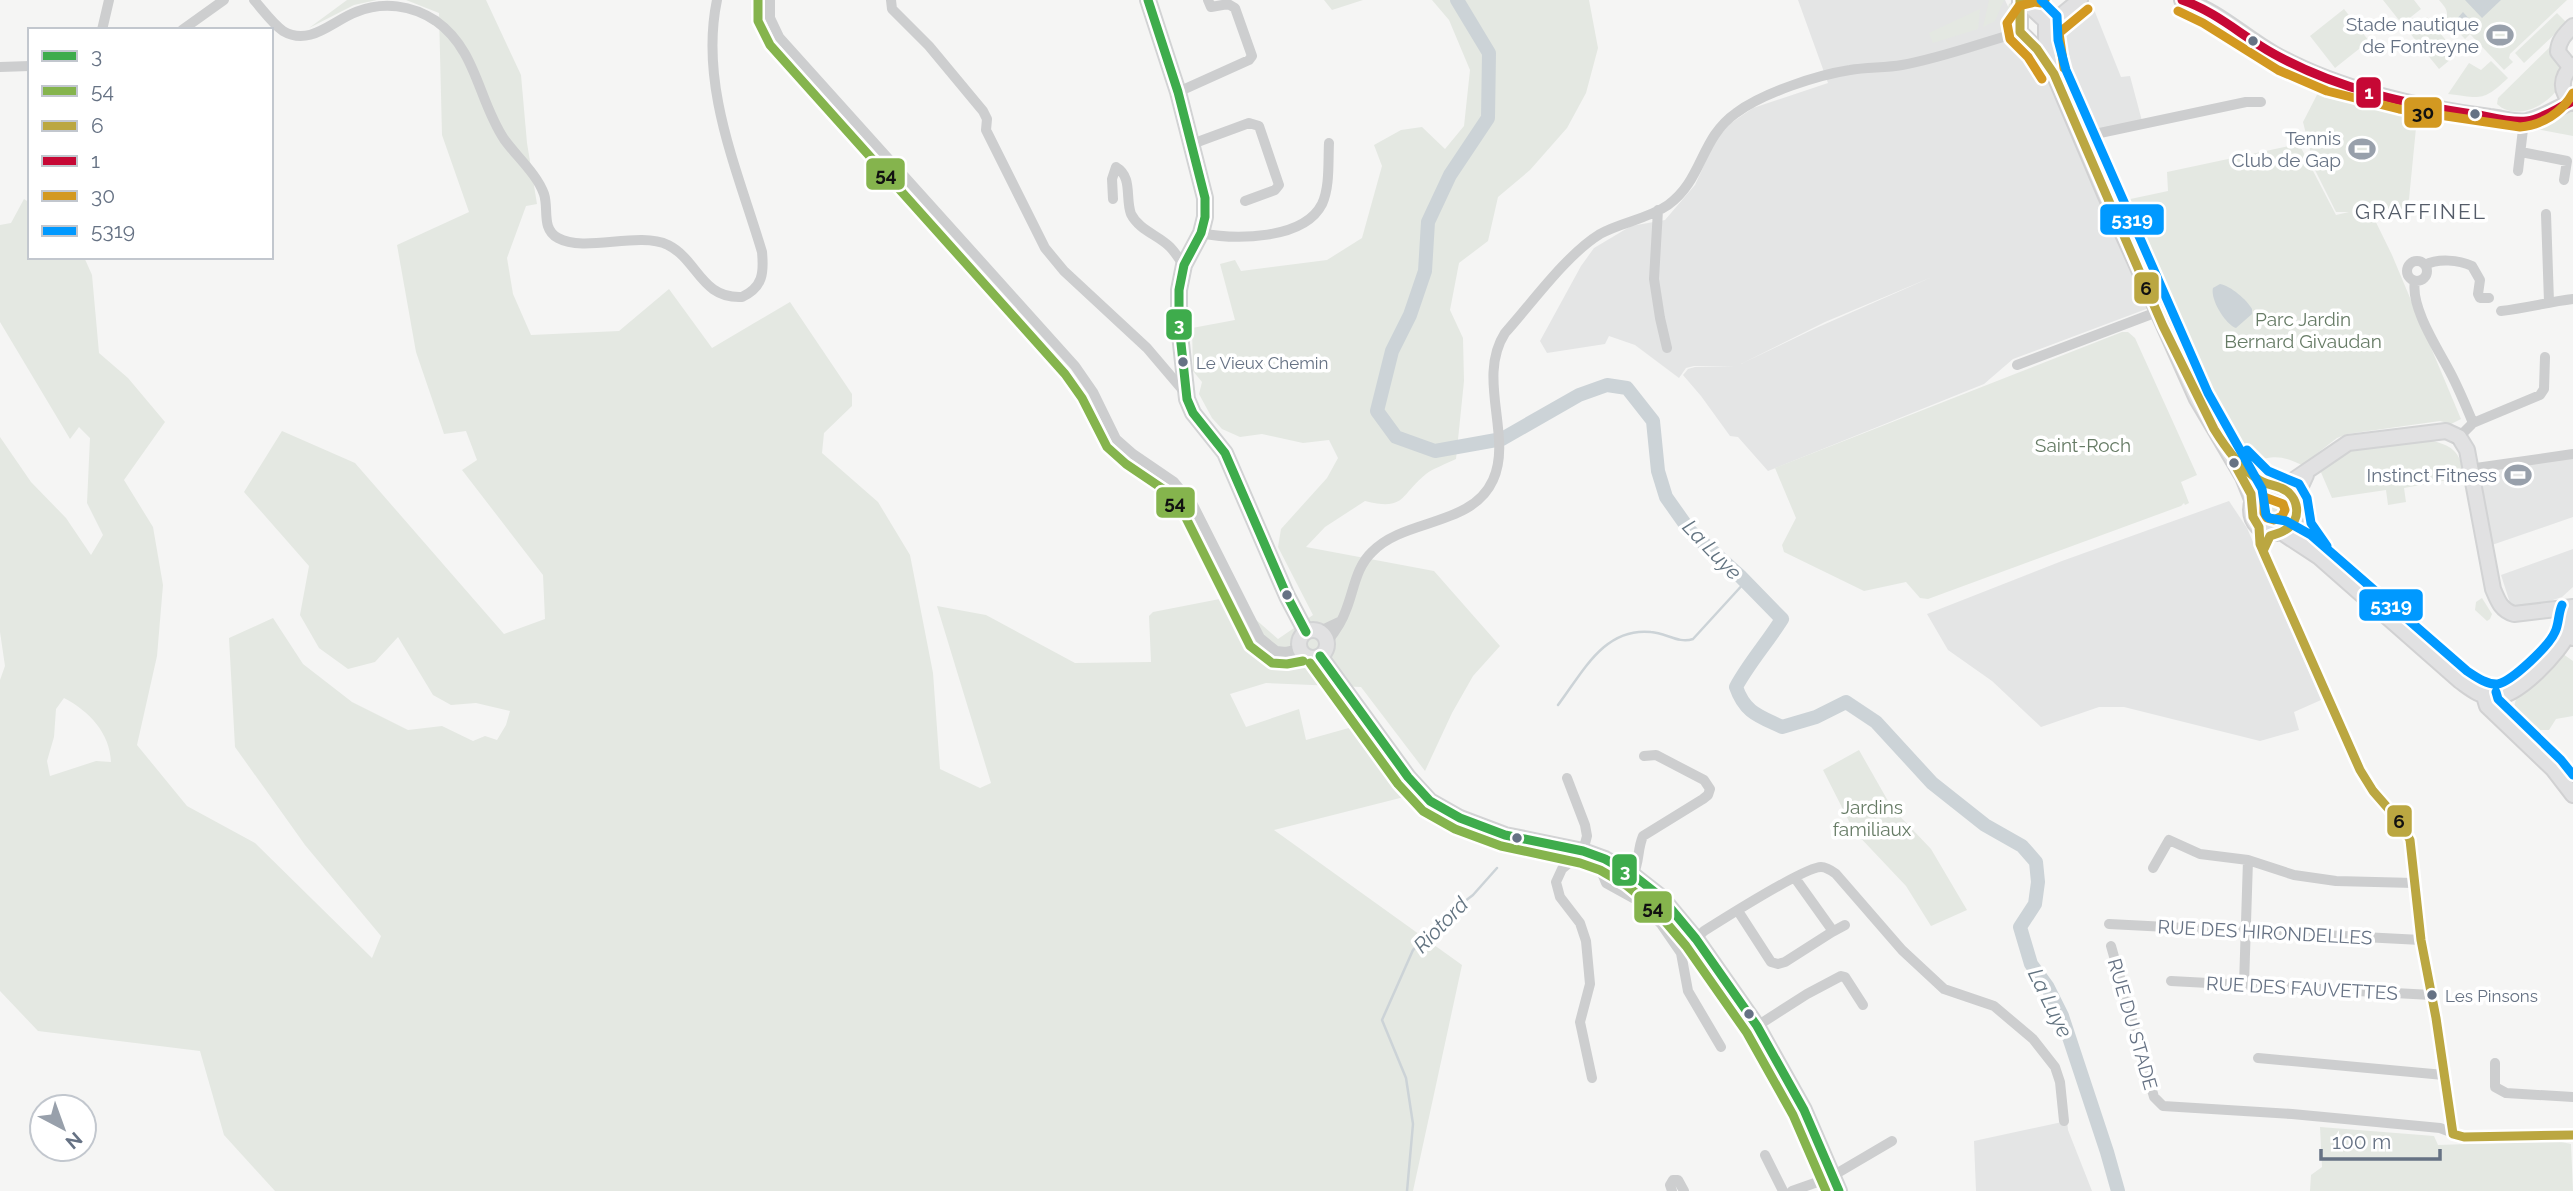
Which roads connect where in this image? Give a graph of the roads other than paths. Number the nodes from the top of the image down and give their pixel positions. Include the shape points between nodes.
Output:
1 (108, 0) edge
2 (224, 0) edge
3 (254, 0) edge
4 (718, 0) edge
5 (771, 0) edge
6 (891, 0) edge
7 (1148, 0) edge
8 (1208, 0) edge
9 (2022, 0) edge
10 (2066, 0) edge
11 (2080, 0) edge
12 (2182, 0) edge
13 (2043, 23) junction
14 (102, 28) edge
15 (185, 28) edge
16 (2572, 28) edge
17 (2023, 31) junction
18 (2572, 64) edge
19 (28, 66) edge
20 (0, 67) edge
21 (2054, 74) junction
22 (2562, 87) junction
23 (1178, 92) junction
24 (2388, 96) junction
25 (2261, 102) dead end
26 (2567, 104) edge
27 (2524, 121) junction
28 (2081, 137) junction
29 (1192, 144) junction
30 (1329, 144) dead end
31 (2521, 152) junction
32 (2518, 171) dead end
33 (2564, 180) dead end
34 (1113, 199) dead end
35 (1245, 201) dead end
36 (1654, 212) junction
37 (2546, 214) dead end
38 (1200, 233) junction
39 (1184, 265) junction
40 (2425, 265) junction
41 (2415, 281) junction
42 (2489, 298) dead end
43 (2573, 299) edge
44 (2549, 302) junction
45 (2501, 311) dead end
46 (2157, 312) junction
47 (1667, 348) dead end
48 (2545, 357) dead end
49 (2017, 365) dead end
50 (1187, 395) junction
51 (2473, 423) junction
52 (2457, 439) junction
53 (2223, 444) junction
54 (2573, 454) edge
55 (2469, 465) junction
56 (2308, 472) junction
57 (2277, 487) junction
58 (2295, 499) junction
59 (2253, 502) junction
60 (2296, 517) junction
61 (2271, 530) junction
62 (2319, 557) junction
63 (2573, 609) edge
64 (2549, 611) junction
65 (2570, 631) edge
66 (1317, 635) junction
67 (2573, 647) edge
68 (1300, 649) junction
69 (1320, 656) junction
70 (2552, 657) junction
71 (2484, 695) junction
72 (1644, 756) dead end
73 (1567, 778) dead end
74 (2573, 795) edge
75 (1583, 851) junction
76 (1605, 859) junction
77 (2248, 860) junction
78 (2152, 868) dead end
79 (1633, 875) junction
80 (1795, 878) junction
81 (2414, 883) junction
82 (1738, 911) junction
83 (2109, 924) dead end
84 (1845, 925) dead end
85 (2245, 931) junction
86 (1832, 932) junction
87 (1696, 939) junction
88 (2421, 940) junction
89 (2111, 946) dead end
90 (2171, 981) dead end
91 (2244, 985) junction
92 (2432, 995) junction
93 (1863, 1005) dead end
94 (1757, 1026) junction
95 (1721, 1046) dead end
96 (2258, 1058) dead end
97 (2495, 1063) dead end
98 (2444, 1075) junction
99 (1592, 1078) dead end
100 (2573, 1097) edge
101 (2064, 1121) dead end
102 (2453, 1134) junction
103 (2573, 1135) edge
104 (1892, 1141) dead end
105 (1765, 1155) dead end
106 (1833, 1175) junction
107 (1672, 1191) edge
108 (1684, 1191) edge
109 (1783, 1191) edge
110 (1792, 1191) edge
111 (1839, 1191) edge

1 - 14 street
2 - 15 street
3 - 4 street via 282,30 298,36 377,7 409,8 430,18 448,31 469,58 503,137 544,192 548,225 555,236 571,242 657,241 674,248 720,295 742,297 759,284 764,269 715,90 712,52
5 - 68 street via 770,18 779,37 1075,366 1116,439 1184,492 1203,520 1265,644 1281,652
6 - 50 street via 892,9 984,111 986,130 1045,248 1147,348
7 - 23 street
8 - 23 street via 1211,7 1228,4 1235,8 1252,56
9 - 13 street
9 - 17 street
10 - 13 street
11 - 13 street
12 - 24 street via 2216,13 2286,60
13 - 17 street via 2025,16
13 - 17 street via 2039,40
13 - 21 street
16 - 18 street via 2560,40 2558,52
17 - 21 street
17 - 36 street via 1902,65 1825,75 1754,103 1718,130 1690,182
18 - 22 street
19 - 20 street
21 - 28 street
22 - 24 street via 2550,103 2521,115
22 - 26 street
23 - 29 street
24 - 27 street
25 - 28 street
26 - 27 street
27 - 31 street
28 - 46 street
29 - 35 street via 1248,122 1258,126 1279,185
29 - 38 street via 1205,198
30 - 38 street via 1325,193 1309,219 1281,234
31 - 32 street
31 - 33 street via 2567,161
34 - 39 street via 1116,167 1124,172 1136,221 1170,246
36 - 47 street via 1654,279
36 - 66 street via 1591,241 1499,343 1494,363 1499,456 1490,487 1470,506 1390,538 1371,552 1362,563 1342,619
37 - 44 street
38 - 39 street
39 - 50 street via 1179,325
40 - 41 street via 2425,276
40 - 41 street via 2418,261 2408,266 2409,277
40 - 42 street via 2437,261 2472,266 2480,280 2480,298
41 - 51 street via 2414,292 2435,346
43 - 44 street
44 - 45 street
46 - 49 street
46 - 53 street
48 - 51 street via 2540,395
50 - 66 street via 1194,413 1225,453 1287,596
51 - 52 street
52 - 55 street
52 - 56 street via 2427,432 2348,443
53 - 57 street via 2254,477
53 - 59 street
54 - 55 street
55 - 64 street via 2497,599 2514,614
56 - 57 street
56 - 58 street
57 - 58 street
57 - 59 street via 2260,492
58 - 60 street
59 - 61 street via 2253,517
60 - 61 street via 2290,527
60 - 62 street
61 - 62 street
61 - 81 street via 2259,538 2263,551 2360,769 2410,840
62 - 71 street via 2446,670
63 - 64 street
63 - 65 street
64 - 65 street
65 - 70 street
66 - 68 street via 1299,641
66 - 69 street via 1327,647
67 - 70 street
68 - 69 street via 1308,657
69 - 75 street via 1430,801 1497,832
70 - 71 street via 2512,693
71 - 74 street via 2487,706 2553,769
72 - 79 street via 1656,755 1704,780 1710,789 1703,799 1643,836
73 - 75 street via 1585,825
75 - 76 street
75 - 99 street via 1562,869 1556,882 1587,941 1590,984 1580,1022
76 - 79 street
76 - 95 street via 1602,873 1606,883 1635,899 1661,924 1681,953 1688,991
77 - 78 street via 2200,854 2169,840
77 - 81 street via 2294,875 2336,881
77 - 85 street
79 - 87 street via 1661,897
80 - 82 street
80 - 86 street
80 - 101 street via 1819,867 1836,874 1902,950 1944,989 1994,1006 2018,1025 2055,1067
81 - 88 street
82 - 86 street via 1772,962 1778,964
82 - 87 street
83 - 85 street, RUE DES HIRONDELLES
84 - 86 street
85 - 88 street, RUE DES HIRONDELLES
85 - 91 street
87 - 94 street
88 - 92 street
89 - 102 street, RUE DU STADE via 2159,1104 2433,1127
90 - 91 street, RUE DES FAUVETTES
91 - 92 street, RUE DES FAUVETTES
92 - 98 street
93 - 94 street via 1841,976
94 - 106 street via 1804,1110
96 - 98 street
97 - 100 street via 2495,1087 2505,1093
98 - 102 street
102 - 103 street, RUE DU STADE
104 - 106 street
105 - 109 street
106 - 110 street
106 - 111 street
107 - 108 street via 1673,1180 1678,1180

